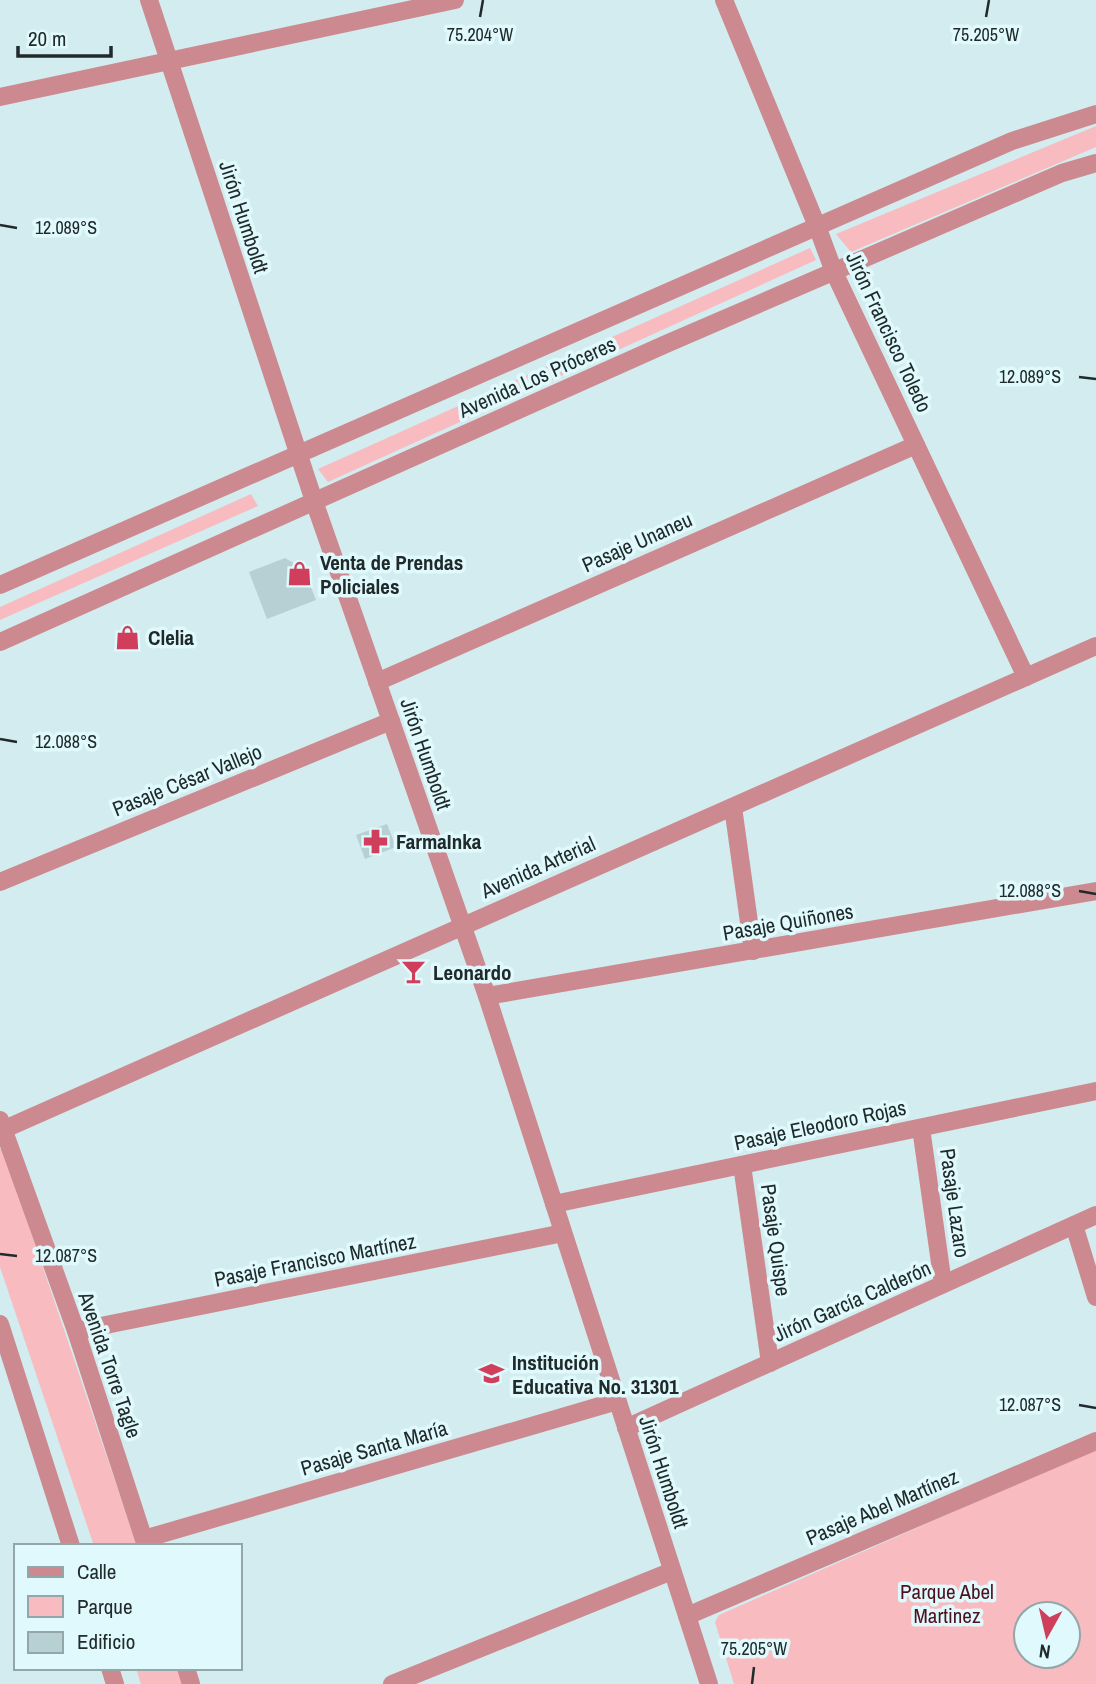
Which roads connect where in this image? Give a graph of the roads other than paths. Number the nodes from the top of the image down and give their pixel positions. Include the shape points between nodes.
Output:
1 (149, 0) edge
2 (455, 0) edge
3 (724, 0) edge
4 (170, 63) junction
5 (0, 97) edge
6 (1096, 114) edge
7 (1096, 163) edge
8 (817, 226) junction
9 (834, 272) junction
10 (916, 445) junction
11 (298, 455) junction
12 (314, 501) junction
13 (0, 585) edge
14 (0, 642) edge
15 (1096, 646) edge
16 (1026, 677) junction
17 (377, 682) junction
18 (391, 722) junction
19 (733, 807) junction
20 (0, 881) edge
21 (1096, 891) edge
22 (462, 926) junction
23 (753, 951) junction
24 (487, 996) junction
25 (1096, 1091) edge
26 (1, 1127) edge
27 (921, 1128) junction
28 (742, 1165) junction
29 (554, 1204) junction
30 (1096, 1215) edge
31 (1074, 1225) junction
32 (563, 1233) junction
33 (943, 1284) junction
34 (1096, 1297) edge
35 (0, 1324) edge
36 (76, 1331) junction
37 (770, 1363) junction
38 (617, 1401) junction
39 (626, 1428) junction
40 (1096, 1441) edge
41 (145, 1542) edge
42 (70, 1544) edge
43 (672, 1571) junction
44 (687, 1616) junction
45 (392, 1684) edge
46 (709, 1684) edge

1 - 4 street, Jirón Humboldt
2 - 4 street
3 - 8 street, Jirón Francisco Toledo
4 - 5 street
4 - 11 street, Jirón Humboldt
6 - 8 street, Avenida Los Próceres via 1012,141
7 - 9 street, Avenida Los Próceres via 1062,173
8 - 9 street, Jirón Francisco Toledo
8 - 11 street, Avenida Los Próceres
9 - 10 street, Jirón Francisco Toledo
9 - 12 street, Avenida Los Próceres
10 - 16 street, Jirón Francisco Toledo
10 - 17 street, Pasaje Unaneu
11 - 12 street, Jirón Humboldt
11 - 13 street, Avenida Los Próceres
12 - 14 street, Avenida Los Próceres
12 - 17 street, Jirón Humboldt
15 - 16 street, Avenida Arterial
16 - 19 street, Avenida Arterial
17 - 18 street, Jirón Humboldt
18 - 20 street, Pasaje César Vallejo
18 - 22 street, Jirón Humboldt
19 - 22 street, Avenida Arterial
19 - 23 street
21 - 23 street, Pasaje Quiñones
22 - 24 street, Jirón Humboldt
22 - 26 street, Avenida Arterial
23 - 24 street, Pasaje Quiñones
24 - 29 street, Jirón Humboldt
25 - 27 street, Pasaje Eleodoro Rojas
26 - 36 street, Avenida Torre Tagle
27 - 28 street, Pasaje Eleodoro Rojas
27 - 33 street, Pasaje Lazaro
28 - 29 street, Pasaje Eleodoro Rojas
28 - 37 street, Pasaje Quispe
29 - 32 street, Jirón Humboldt
30 - 31 street, Jirón García Calderón
31 - 33 street, Jirón García Calderón
31 - 34 street
32 - 36 street, Pasaje Francisco Martínez
32 - 38 street, Jirón Humboldt
33 - 37 street, Jirón García Calderón
35 - 42 street
36 - 41 street, Avenida Torre Tagle
37 - 39 street, Jirón García Calderón
38 - 39 street, Jirón Humboldt
38 - 41 street, Pasaje Santa María
39 - 43 street, Jirón Humboldt
40 - 44 street, Pasaje Abel Martínez
43 - 44 street, Jirón Humboldt
43 - 45 street
44 - 46 street, Jirón Humboldt

